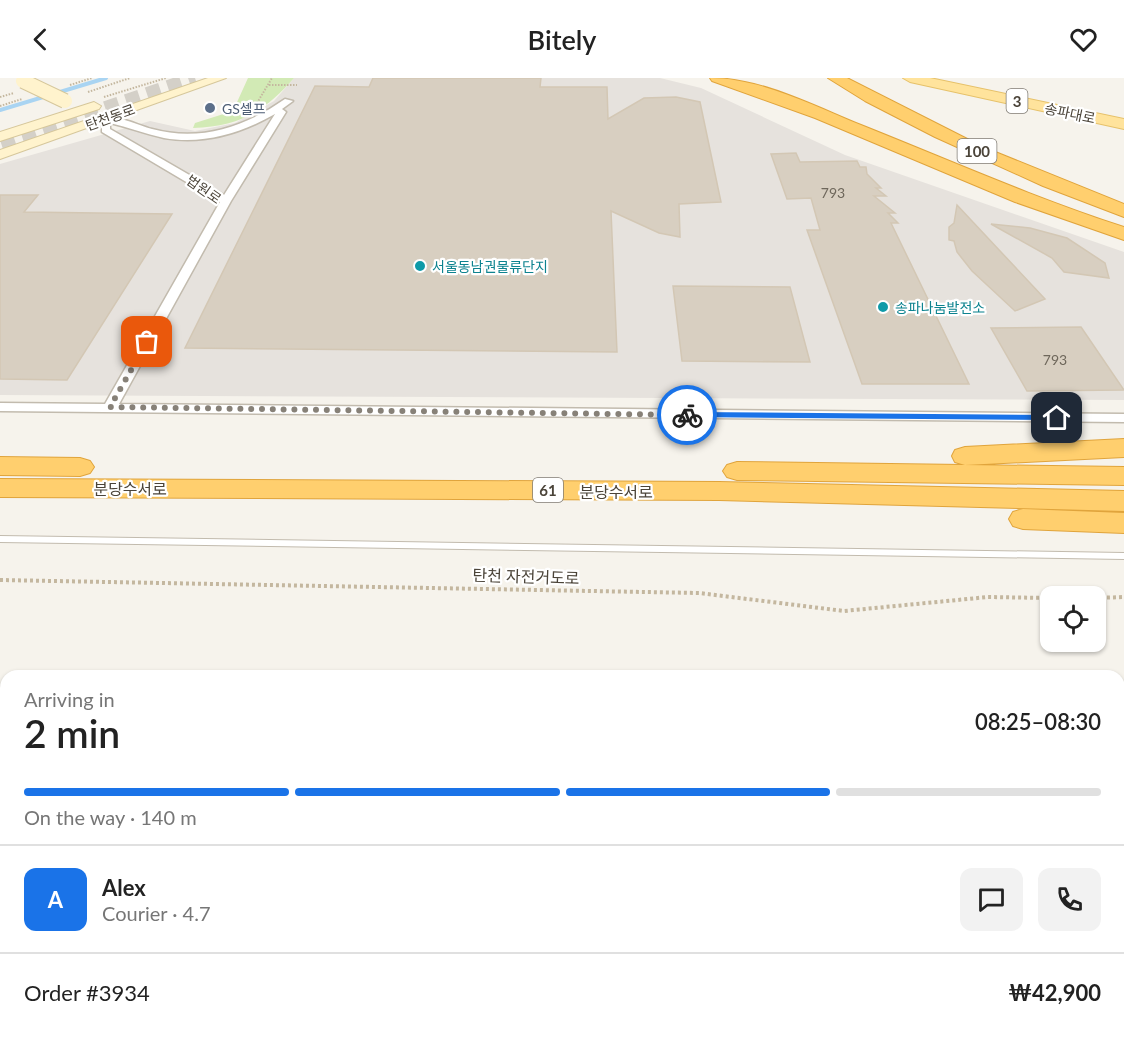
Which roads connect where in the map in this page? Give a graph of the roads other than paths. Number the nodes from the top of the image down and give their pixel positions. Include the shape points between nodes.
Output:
1 (182, 78) edge
2 (220, 78) edge
3 (718, 78) edge
4 (768, 78) edge
5 (836, 78) edge
6 (868, 78) edge
7 (910, 78) edge
8 (965, 78) edge
9 (20, 79) edge
10 (84, 109) junction
11 (1124, 112) edge
12 (105, 119) junction
13 (1124, 124) edge
14 (5, 145) edge
15 (963, 174) junction
16 (1124, 193) edge
17 (226, 201) junction
18 (1124, 211) edge
19 (1124, 234) edge
20 (0, 407) edge
21 (110, 407) junction
22 (1124, 418) edge
23 (1124, 448) edge
24 (0, 466) edge
25 (1124, 476) edge
26 (717, 481) junction
27 (0, 488) edge
28 (1113, 512) edge
29 (0, 539) edge
30 (1124, 556) edge

1 - 10 main road, 탄천동로
2 - 12 main road, 탄천동로
3 - 15 highway
4 - 15 highway
5 - 18 highway, 100 via 931,129 1024,172
6 - 16 highway, 100 via 1007,150
7 - 13 main road, 송파대로 / 3
8 - 11 main road, 송파대로 / 3
9 - 10 main road, 법원로, bridge
10 - 12 main road, 법원로
10 - 14 main road, 탄천동로
12 - 14 main road, 탄천동로
12 - 17 street, 법원로 via 105,130
12 - 17 street via 173,136 203,136 264,119 288,101
15 - 19 highway
17 - 21 street, 법원로
20 - 21 street
21 - 22 street
23 - 26 highway
24 - 26 highway, 분당수서로 / 61
25 - 26 highway, 분당수서로 / 61
26 - 27 highway, 분당수서로 / 61
26 - 28 highway via 932,515
29 - 30 lane

